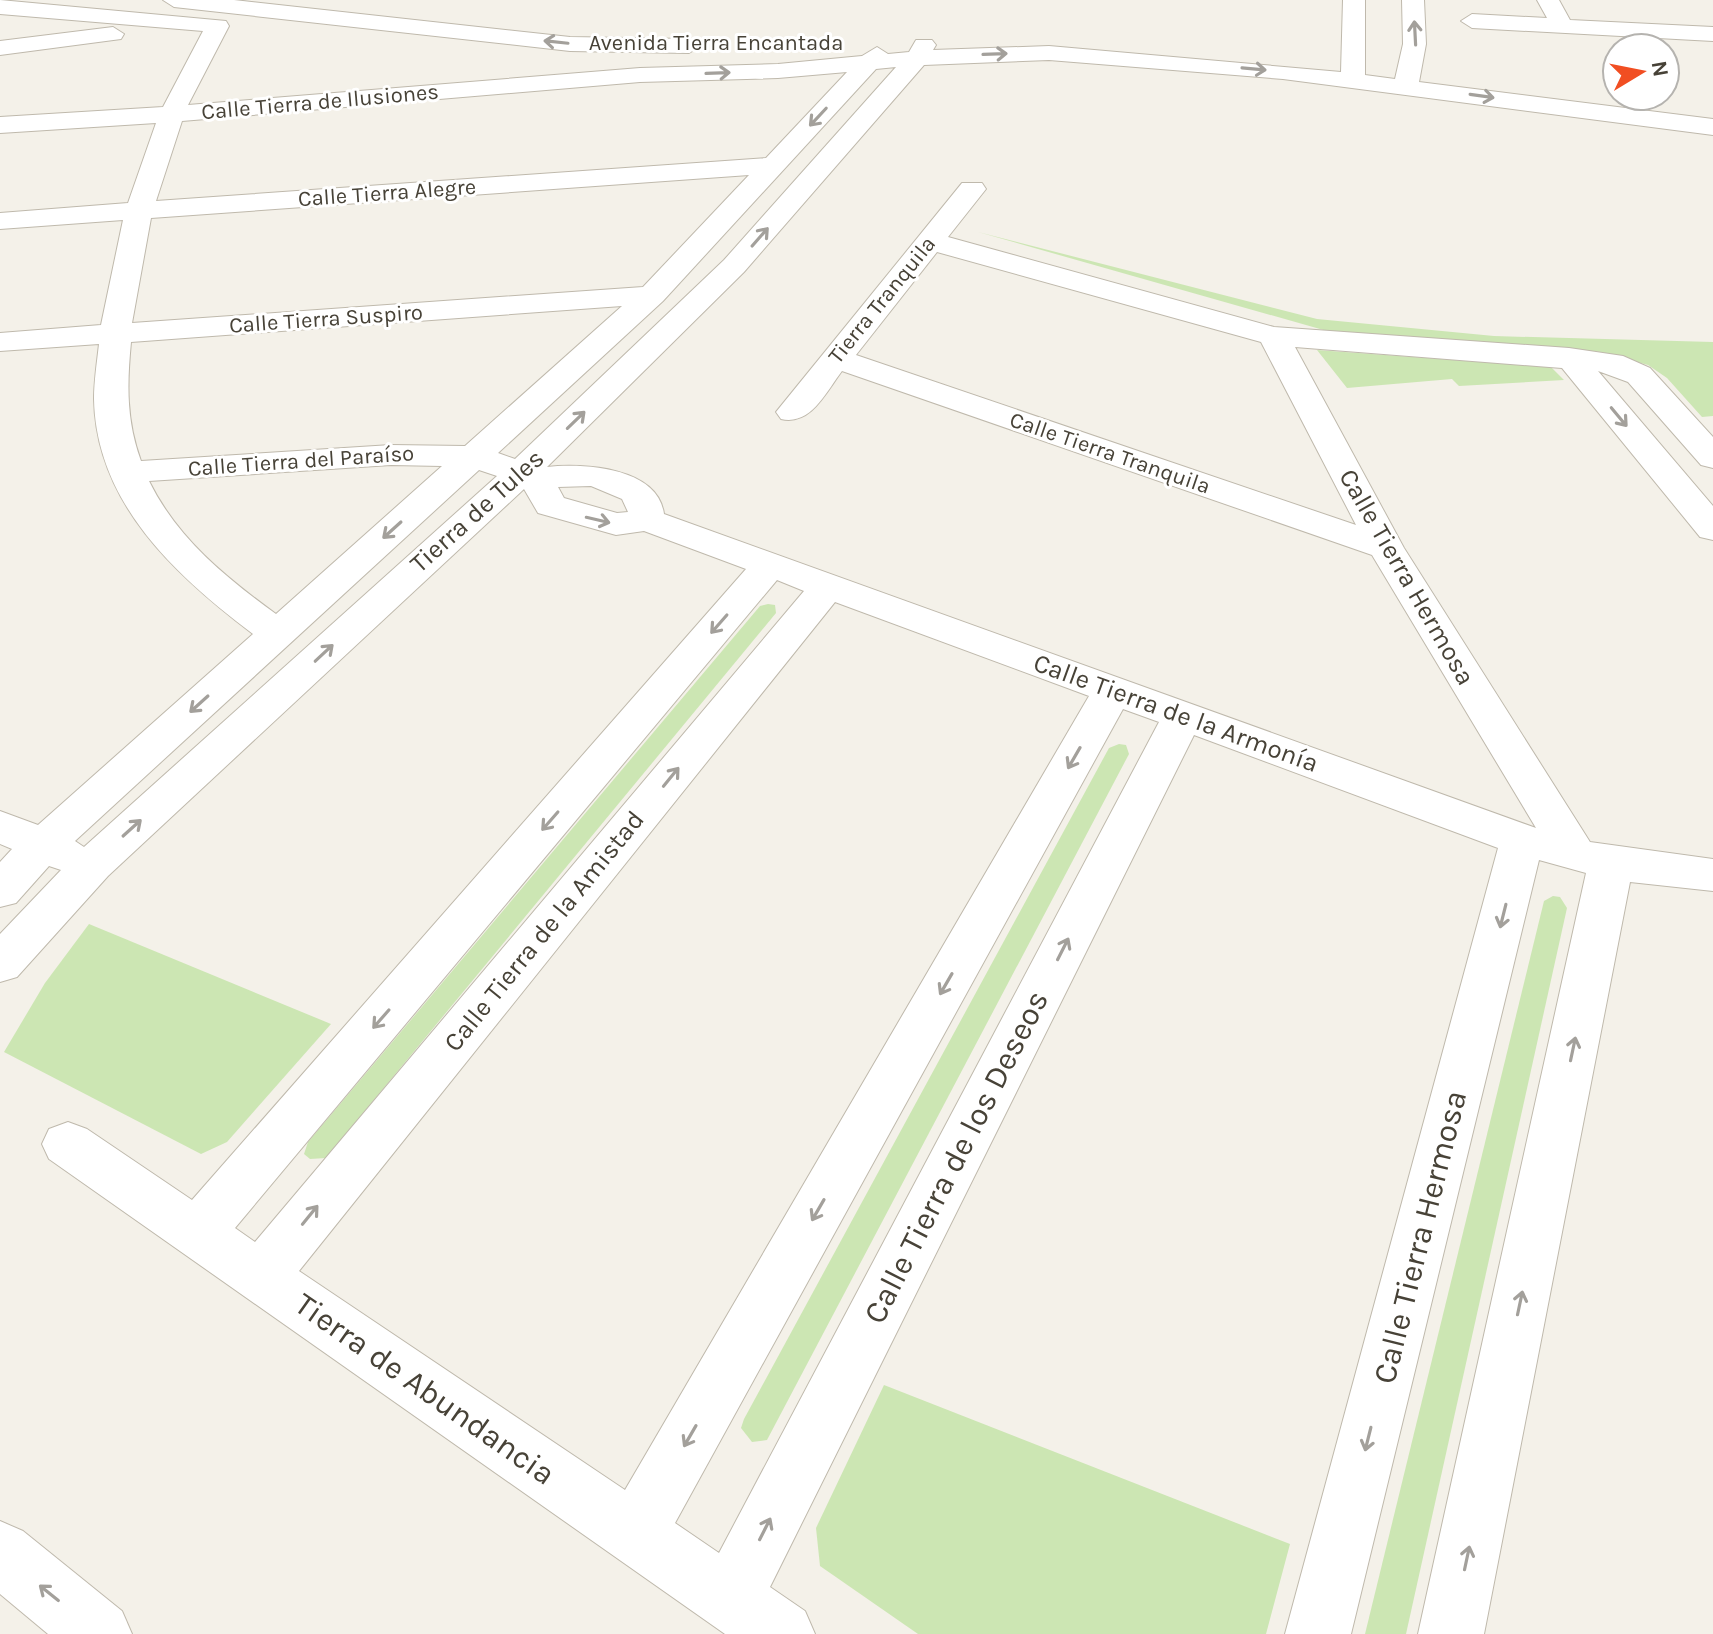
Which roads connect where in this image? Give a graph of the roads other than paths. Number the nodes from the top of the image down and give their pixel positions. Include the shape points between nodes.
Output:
1 (1354, 0) edge
2 (1413, 0) edge
3 (1548, 0) edge
4 (0, 7) edge
5 (178, 11) edge
6 (1472, 21) dead end
7 (218, 26) junction
8 (1562, 26) junction
9 (1063, 31) dead end
10 (1091, 33) dead end
11 (1713, 34) edge
12 (342, 42) dead end
13 (820, 44) dead end
14 (707, 46) dead end
15 (924, 46) junction
16 (0, 48) edge
17 (879, 50) junction
18 (498, 63) dead end
19 (1354, 69) junction
20 (640, 75) junction
21 (1409, 76) junction
22 (1601, 94) edge
23 (1681, 103) edge
24 (1713, 107) edge
25 (174, 114) junction
26 (0, 125) edge
27 (1713, 127) edge
28 (774, 165) junction
29 (972, 189) dead end
30 (138, 211) junction
31 (0, 221) edge
32 (930, 241) junction
33 (652, 295) junction
34 (115, 334) junction
35 (1273, 336) junction
36 (0, 342) edge
37 (1569, 357) junction
38 (835, 358) junction
39 (793, 412) dead end
40 (474, 456) junction
41 (1713, 458) edge
42 (127, 472) junction
43 (528, 476) junction
44 (1713, 529) edge
45 (1386, 548) junction
46 (770, 565) junction
47 (828, 586) junction
48 (277, 633) junction
49 (1113, 690) junction
50 (1183, 716) junction
51 (0, 826) edge
52 (1522, 840) junction
53 (41, 847) junction
54 (1593, 859) junction
55 (92, 865) junction
56 (1713, 875) edge
57 (0, 891) edge
58 (21, 910) edge
59 (0, 964) edge
60 (68, 1144) dead end
61 (198, 1232) junction
62 (261, 1276) junction
63 (635, 1533) junction
64 (0, 1553) edge
65 (730, 1598) junction
66 (99, 1634) edge
67 (782, 1634) edge
68 (1318, 1634) edge
69 (1451, 1634) edge

1 - 19 street
21 -> 2 street
3 - 8 street
4 - 5 street, Avenida Tierra Encantada
5 - 7 street, Avenida Tierra Encantada
14 -> 5 street, Avenida Tierra Encantada via 570,44
5 - 16 street via 98,37
6 - 8 street
7 - 12 street, Avenida Tierra Encantada
7 - 25 street
8 - 11 street
9 - 15 street via 1022,31
10 - 19 street
13 - 17 street, Avenida Tierra Encantada
15 - 17 street
15 -> 19 street
43 -> 15 street, Tierra de Tules via 734,266
20 -> 17 street via 778,71
17 -> 28 street, Tierra de Tules
18 - 20 street, Avenida Tierra Encantada
19 - 21 street
20 - 25 street, Calle Tierra de Ilusiones
21 - 22 street
21 -> 27 street
23 - 24 street
25 - 26 street, Calle Tierra de Ilusiones
25 - 30 street
28 - 30 street, Calle Tierra Alegre
28 - 33 street, Tierra de Tules
29 - 32 street, Tierra Tranquila
30 - 31 street, Calle Tierra Alegre
30 - 34 street
32 - 35 street
32 - 38 street, Tierra Tranquila
33 - 34 street, Calle Tierra Suspiro
33 - 40 street, Tierra de Tules
34 - 36 street, Calle Tierra Suspiro
34 - 42 street via 110,406
35 - 37 street
35 - 45 street, Calle Tierra Hermosa
37 - 41 street via 1612,363 1639,375
37 -> 44 street
38 - 39 street, Tierra Tranquila
38 - 45 street, Calle Tierra Tranquila
40 - 42 street, Calle Tierra del Paraíso via 391,455
40 - 43 street
40 -> 48 street, Tierra de Tules
42 - 48 street via 162,532 207,582
43 - 46 street, Calle Tierra de la Armonía via 551,505 616,524 647,520
55 -> 43 street, Tierra de Tules
45 - 54 street, Calle Tierra Hermosa
46 - 47 street, Calle Tierra de la Armonía
46 -> 61 street
47 - 49 street, Calle Tierra de la Armonía
62 -> 47 street, Calle Tierra de la Amistad
48 -> 53 street, Tierra de Tules
49 - 50 street, Calle Tierra de la Armonía
49 -> 63 street
50 - 52 street, Calle Tierra de la Armonía
65 -> 50 street, Calle Tierra de los Deseos
51 - 53 street
52 - 54 street, Calle Tierra de la Armonía
52 -> 68 street, Calle Tierra Hermosa
53 - 55 street
53 - 57 street, Tierra de Tules
54 - 56 street, Calle Tierra de la Armonía
69 -> 54 street
55 - 58 street, Tierra de Tules
58 - 59 street, Tierra de Tules
60 - 61 street, Tierra de Abundancia
61 - 62 street, Tierra de Abundancia
62 - 63 street, Tierra de Abundancia
63 - 65 street, Tierra de Abundancia
66 -> 64 street
65 - 67 street, Tierra de Abundancia

